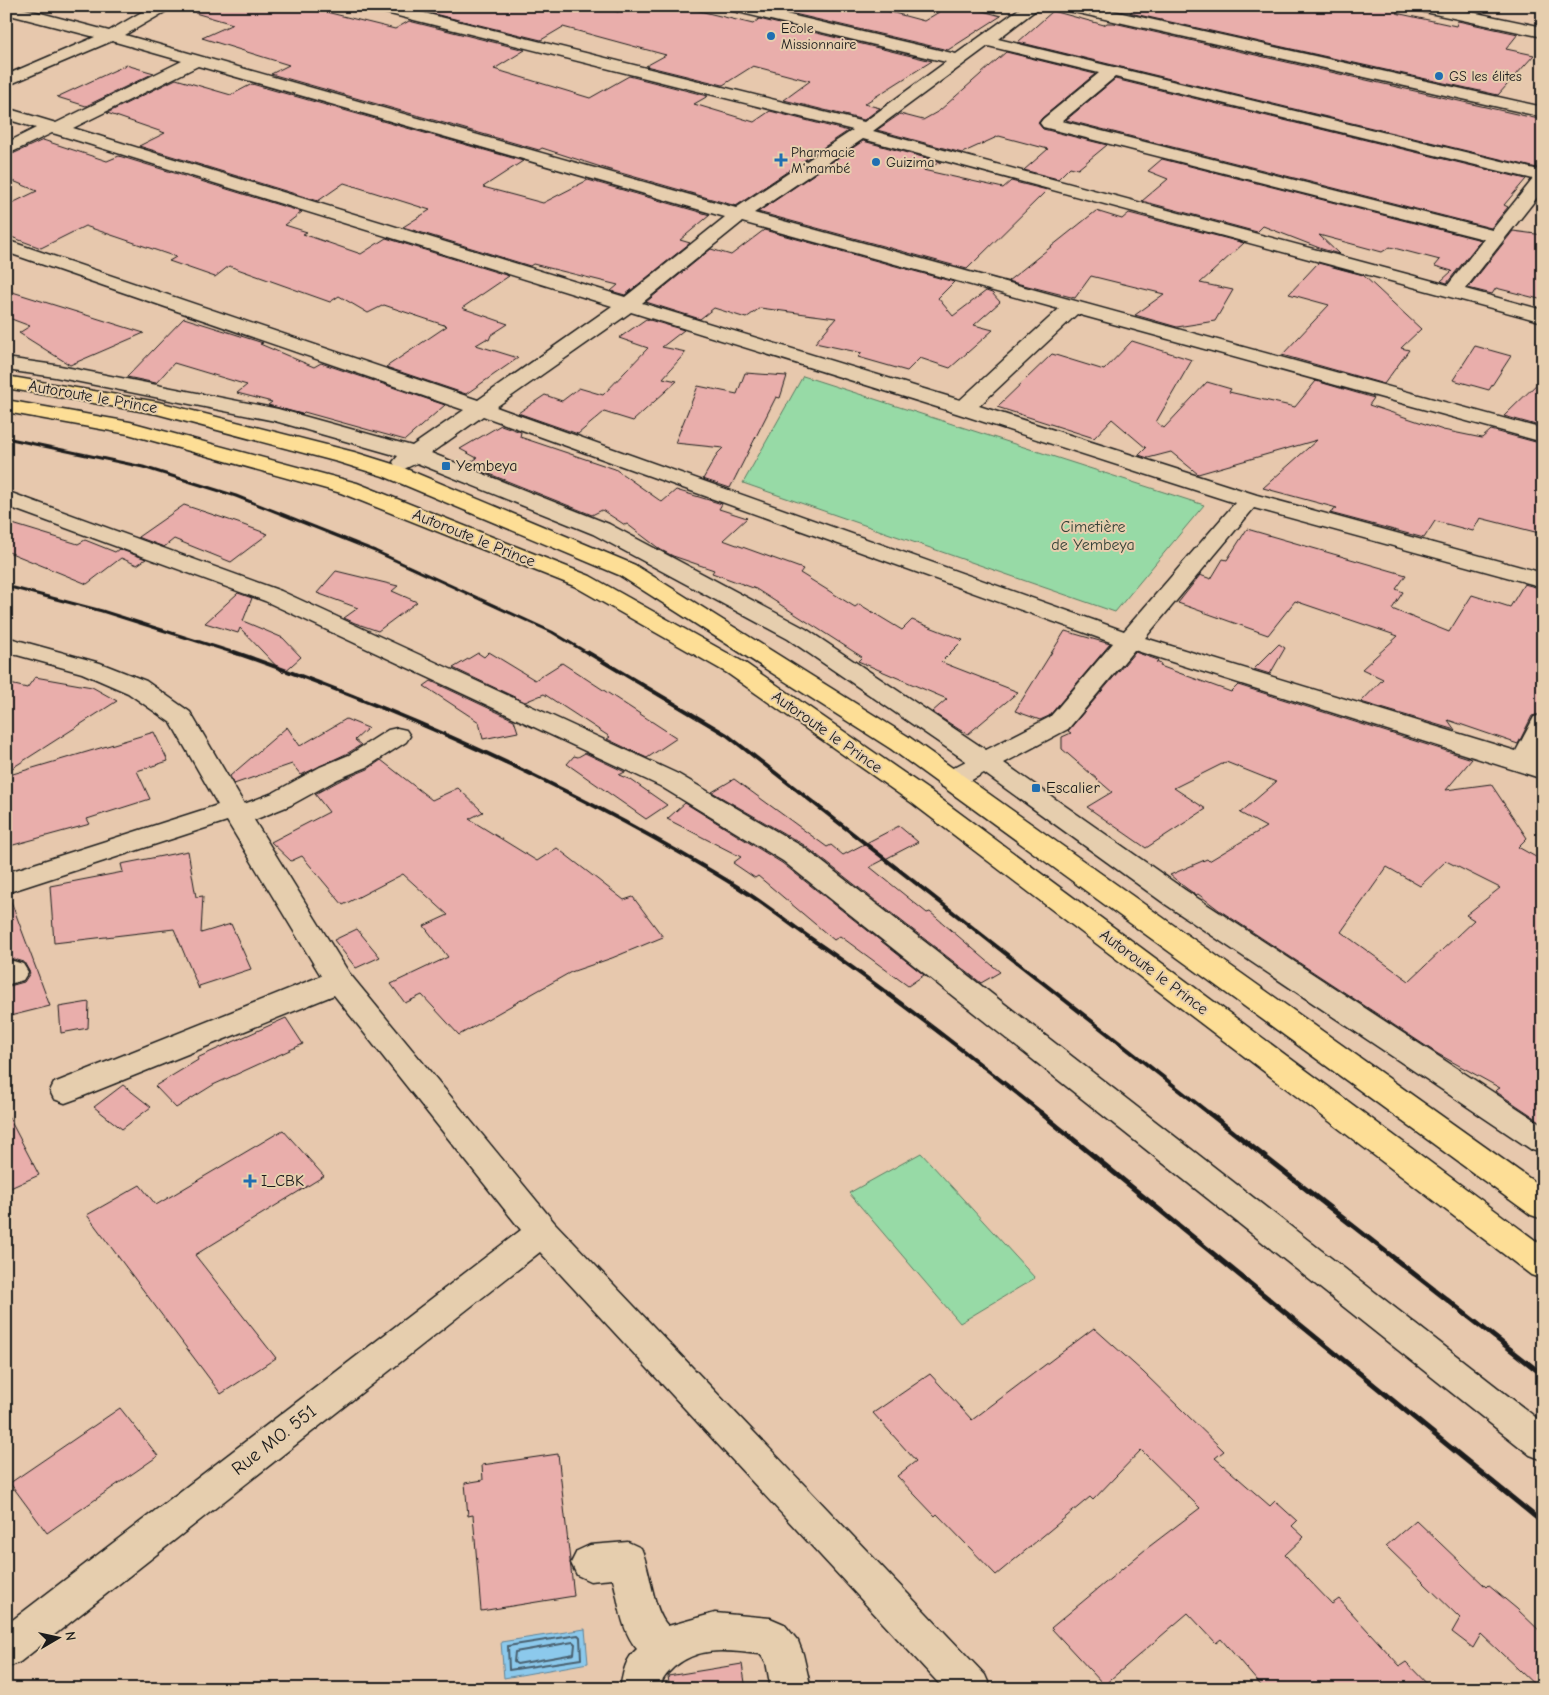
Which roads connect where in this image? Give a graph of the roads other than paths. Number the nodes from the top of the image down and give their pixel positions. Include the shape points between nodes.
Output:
1 (164, 6) edge
2 (376, 6) edge
3 (731, 6) edge
4 (1033, 6) edge
5 (1069, 6) edge
6 (1420, 6) edge
7 (6, 9) edge
8 (1543, 32) edge
9 (111, 36) junction
10 (986, 41) junction
11 (197, 60) junction
12 (959, 60) junction
13 (1110, 72) junction
14 (6, 81) edge
15 (1543, 112) edge
16 (6, 113) edge
17 (54, 128) junction
18 (864, 130) junction
19 (6, 150) edge
20 (1543, 177) edge
21 (738, 215) junction
22 (1497, 237) junction
23 (6, 246) edge
24 (1452, 293) junction
25 (627, 305) junction
26 (1073, 308) junction
27 (1543, 316) edge
28 (6, 364) edge
29 (6, 382) edge
30 (6, 406) edge
31 (480, 408) junction
32 (964, 408) junction
33 (1543, 436) edge
34 (415, 454) junction
35 (391, 471) junction
36 (6, 498) edge
37 (1249, 500) junction
38 (1543, 580) edge
39 (1127, 640) junction
40 (6, 644) edge
41 (1543, 723) edge
42 (397, 736) dead end
43 (984, 761) junction
44 (1533, 766) edge
45 (950, 780) junction
46 (236, 813) junction
47 (6, 883) edge
48 (339, 981) junction
49 (65, 1091) dead end
50 (1543, 1141) edge
51 (1543, 1206) edge
52 (542, 1232) junction
53 (1543, 1265) edge
54 (1543, 1444) edge
55 (590, 1563) dead end
56 (6, 1649) edge
57 (665, 1650) junction
58 (640, 1689) edge
59 (791, 1689) edge
60 (971, 1689) edge

1 - 9 street
2 - 18 street
3 - 12 street
4 - 10 street
5 - 15 street
6 - 8 street
7 - 9 street
9 - 11 street
9 - 14 street
10 - 12 street
10 - 13 street
11 - 17 street
11 - 21 street
12 - 18 street
13 - 20 street
13 - 22 street via 1049,123
16 - 17 street
17 - 19 street
17 - 25 street
18 - 21 street
18 - 24 street
20 - 22 street
21 - 25 street
21 - 26 street
22 - 24 street
23 - 31 street
24 - 27 street
25 - 31 street
25 - 32 street
26 - 32 street
26 - 33 street
28 - 34 street via 278,415
29 - 35 main road, Autoroute le Prince via 158,408
30 - 53 main road, Autoroute le Prince via 130,428 349,488 591,586 736,668 921,797
31 - 34 street
31 - 39 street
32 - 37 street
34 - 35 street
34 - 43 street via 601,529 788,629
35 - 45 main road, Autoroute le Prince via 626,570 900,743
36 - 54 street via 274,596 670,780 793,854
37 - 38 street
37 - 39 street
39 - 43 street via 1059,722
39 - 44 street
40 - 46 street via 91,668 137,687 181,718
41 - 44 street
42 - 46 street via 358,761 329,773 282,800
43 - 45 street
43 - 50 street via 1175,897
45 - 51 main road, Autoroute le Prince
46 - 47 street
46 - 48 street
48 - 49 street
48 - 52 street
52 - 56 street, Rue MO. 551
52 - 60 street
55 - 57 street via 628,1560 644,1628
57 - 58 street via 644,1668
57 - 59 street via 675,1642 715,1630 770,1637 784,1654

